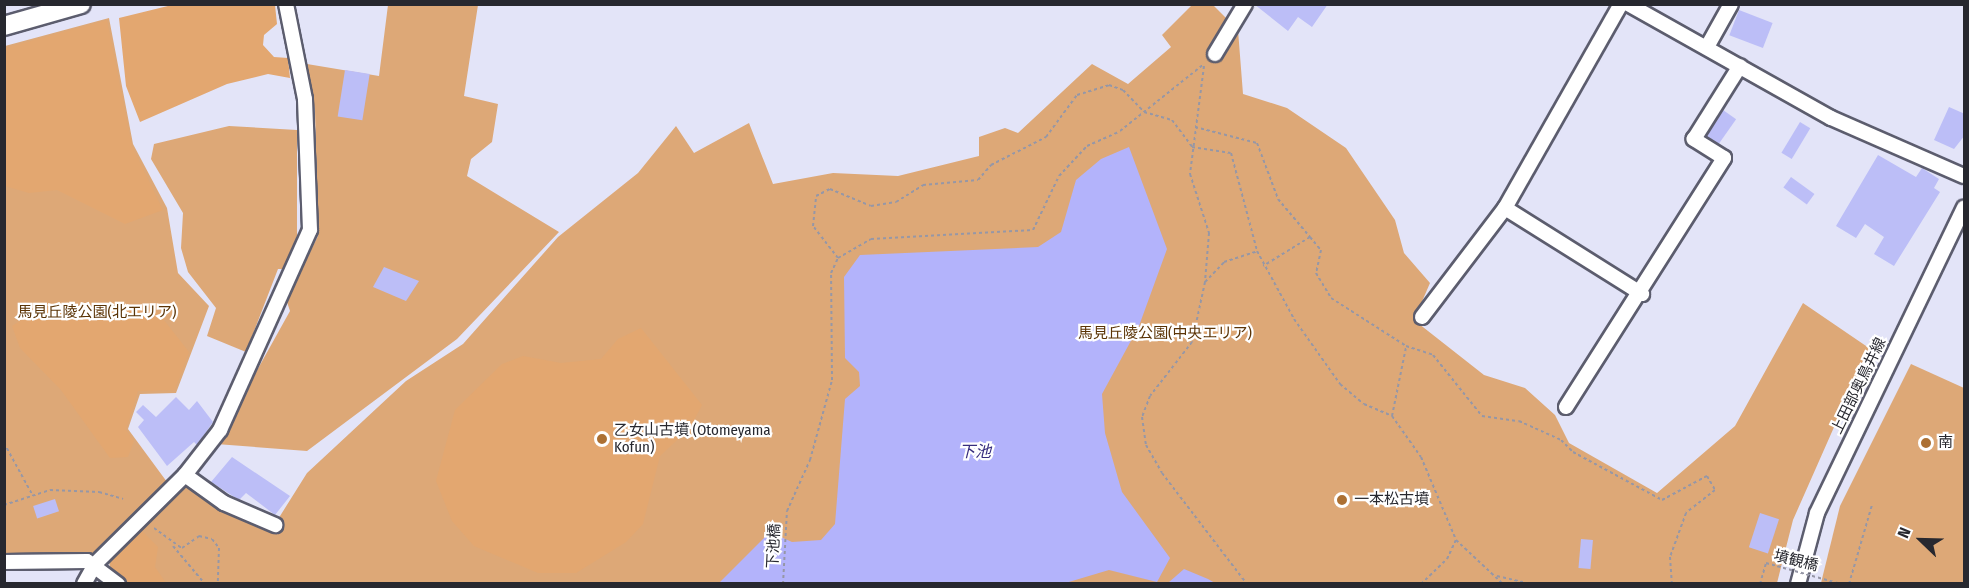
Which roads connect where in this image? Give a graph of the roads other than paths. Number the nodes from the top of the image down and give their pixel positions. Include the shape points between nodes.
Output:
1 (81, 4) edge
2 (286, 4) edge
3 (1245, 4) edge
4 (1621, 4) edge
5 (1628, 4) edge
6 (1731, 4) edge
7 (4, 26) edge
8 (1707, 46) junction
9 (1215, 54) road end
10 (1740, 66) junction
11 (1965, 176) edge
12 (1505, 208) junction
13 (1965, 208) edge
14 (1642, 294) junction
15 (1422, 317) dead end
16 (1566, 407) dead end
17 (185, 475) junction
18 (275, 525) dead end
19 (4, 562) edge
20 (95, 564) junction
21 (84, 584) edge
22 (118, 584) edge
23 (1798, 584) edge

1 - 7 main road
2 - 17 street via 305,99 310,230 243,387 220,430
3 - 9 street
4 - 12 street
5 - 8 street
6 - 8 street
8 - 10 street
10 - 11 street via 1831,118
10 - 14 street via 1694,139 1724,158
12 - 14 street
12 - 15 street
13 - 23 street, 上田部奥鳥井線 via 1817,513
14 - 16 street
17 - 18 street via 224,503
17 - 20 street
19 - 20 street
20 - 21 street
20 - 22 street

